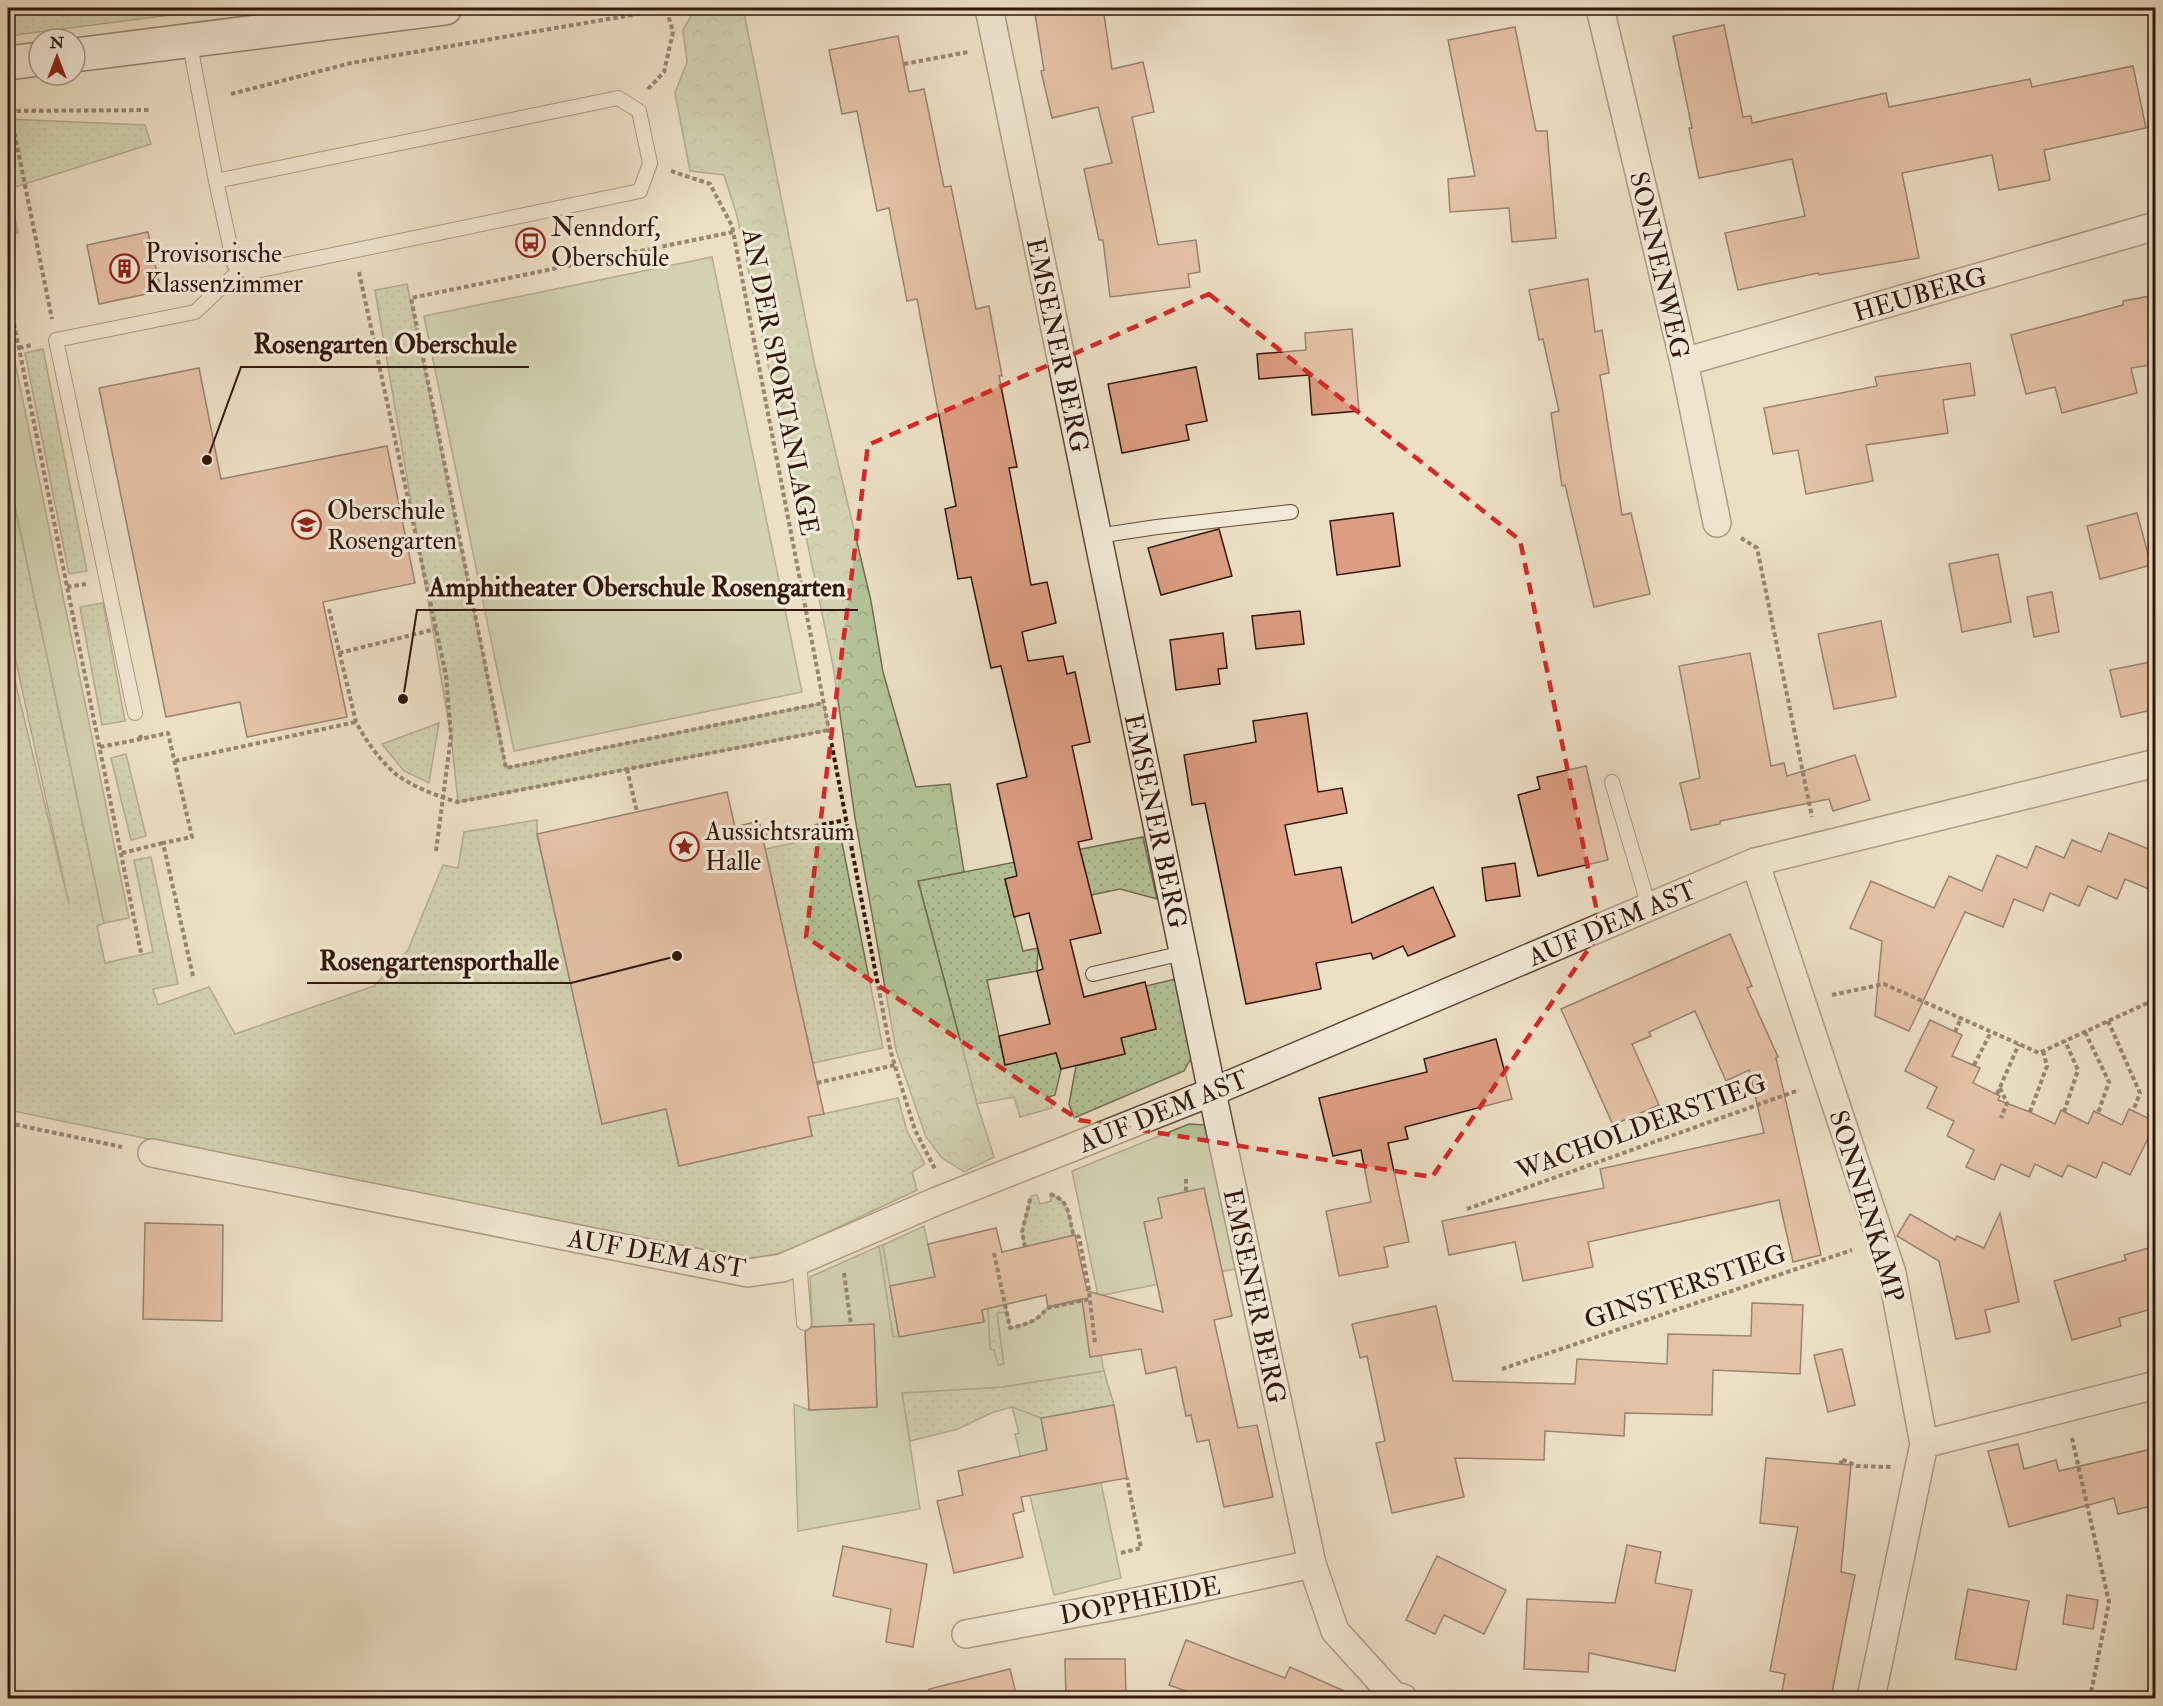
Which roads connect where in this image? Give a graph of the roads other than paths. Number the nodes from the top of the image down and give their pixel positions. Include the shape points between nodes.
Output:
1 (445, 8) edge
2 (989, 8) edge
3 (1600, 8) edge
4 (189, 40) junction
5 (87, 53) edge
6 (27, 61) edge
7 (8, 63) edge
8 (216, 181) junction
9 (2156, 226) edge
10 (242, 268) junction
11 (1683, 362) junction
12 (1291, 512) dead end
13 (1717, 524) road end
14 (1097, 536) junction
15 (135, 713) road end
16 (2156, 763) edge
17 (1612, 782) dead end
18 (1755, 862) junction
19 (1649, 907) junction
20 (1183, 953) junction
21 (1093, 974) dead end
22 (1212, 1092) junction
23 (152, 1153) road end
24 (799, 1260) junction
25 (804, 1323) dead end
26 (2156, 1385) edge
27 (1924, 1444) junction
28 (1312, 1564) junction
29 (966, 1634) dead end
30 (1403, 1698) edge
31 (1871, 1698) edge

1 - 4 street
2 - 14 street, EMSENER BERG
3 - 11 street, SONNENWEG
4 - 5 street
4 - 8 lane
6 - 7 street
8 - 10 lane via 234,264
8 - 10 lane via 618,98 639,111 650,163 640,191 251,272
9 - 11 street, HEUBERG
10 - 15 lane via 195,312 56,340
11 - 13 street, SONNENWEG
12 - 14 lane
14 - 20 street, EMSENER BERG
16 - 18 street, AUF DEM AST
17 - 19 lane
18 - 19 street, AUF DEM AST
18 - 27 street, SONNENKAMP via 1892,1273
19 - 22 street, AUF DEM AST
20 - 21 lane
20 - 22 street, EMSENER BERG
22 - 24 street, AUF DEM AST
22 - 28 street, EMSENER BERG
23 - 24 street, AUF DEM AST via 748,1273 782,1268
24 - 25 lane
26 - 27 street
27 - 31 street, SONNENKAMP
28 - 29 street, DOPPHEIDE
28 - 30 street, EMSENER BERG via 1335,1631 1394,1696

